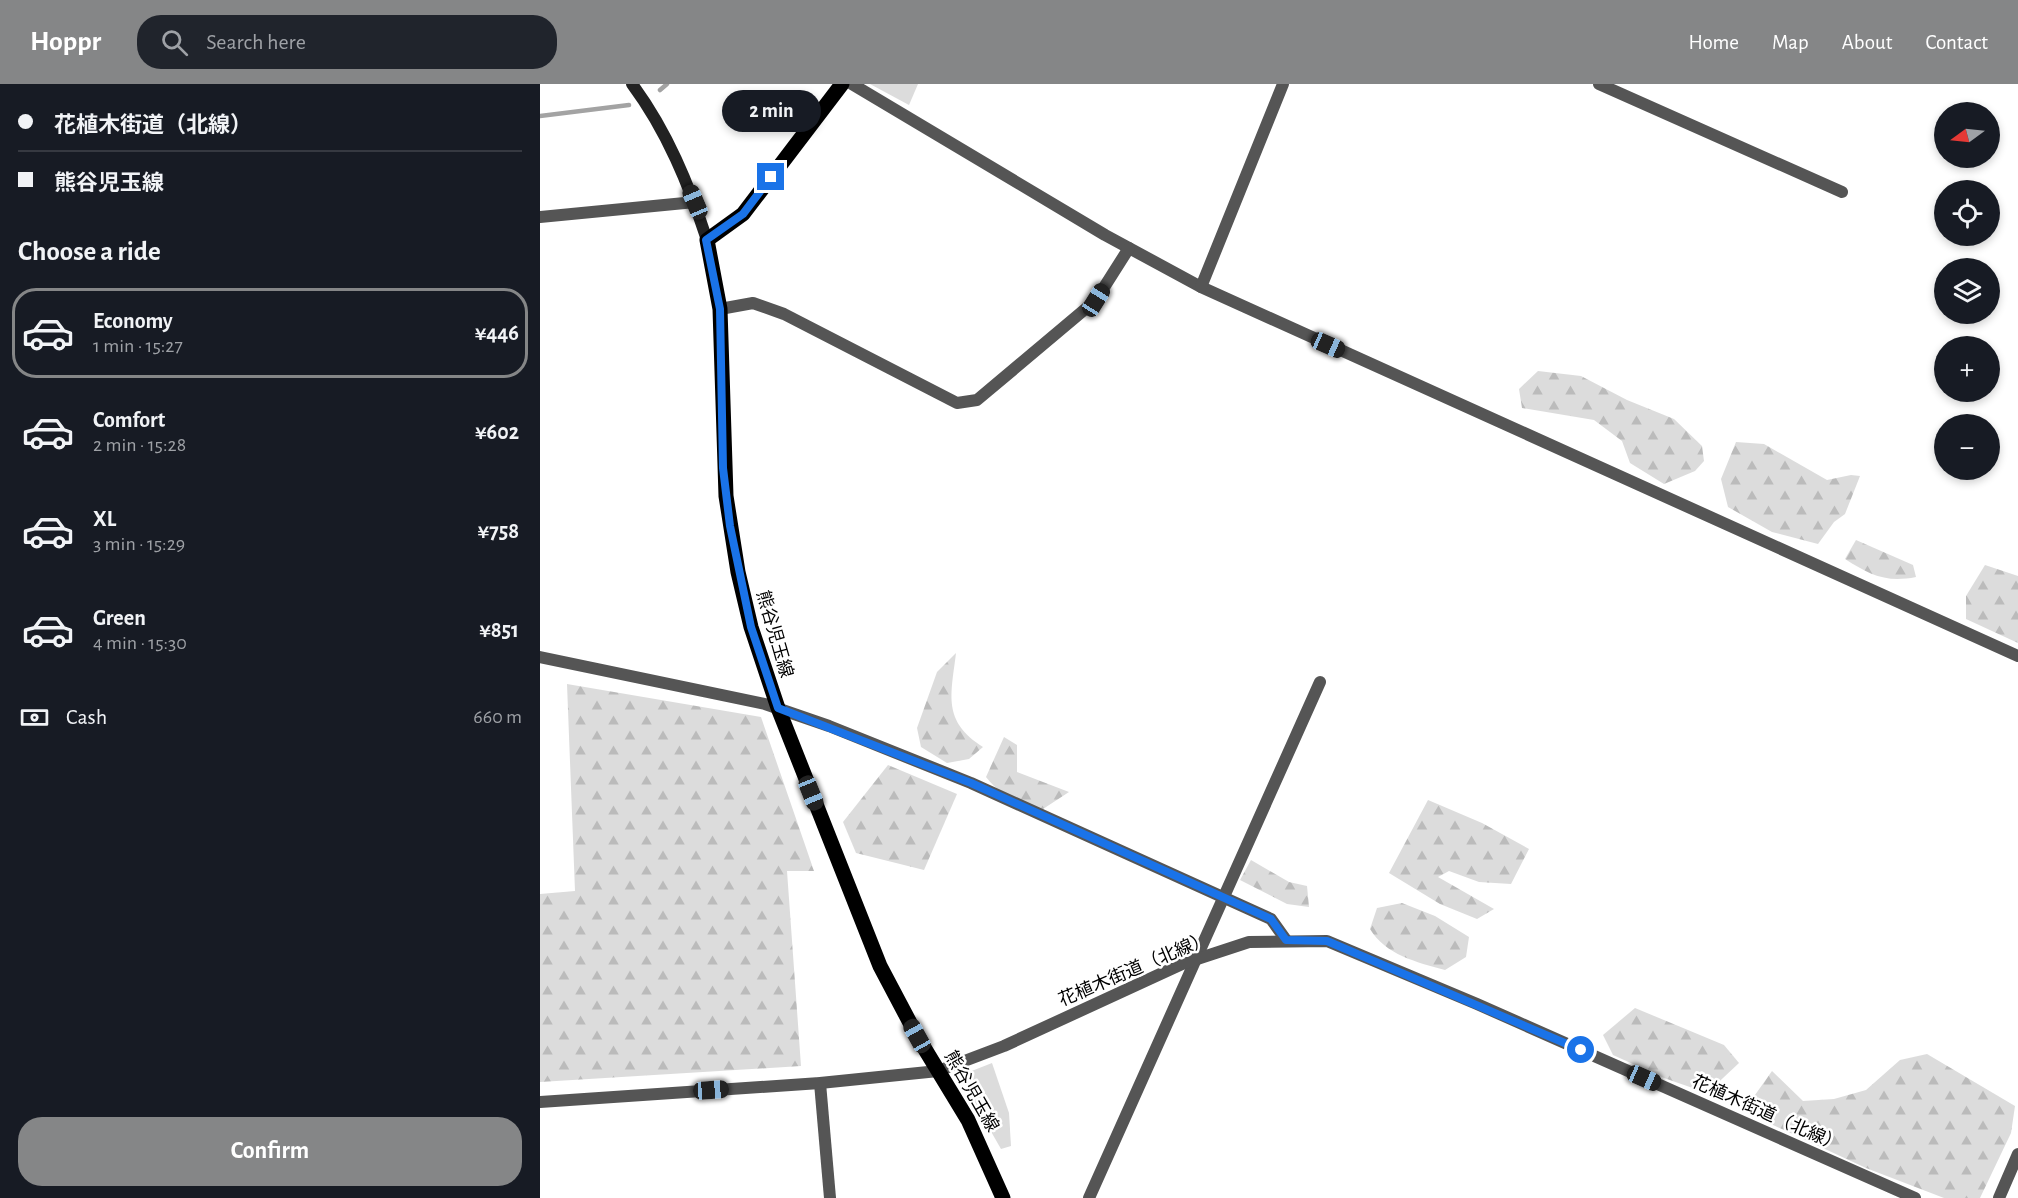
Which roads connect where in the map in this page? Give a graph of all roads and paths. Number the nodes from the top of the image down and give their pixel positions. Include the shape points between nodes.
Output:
1 (632, 84) edge
2 (842, 84) edge
3 (852, 84) edge
4 (1283, 84) edge
5 (1599, 84) edge
6 (1842, 192) dead end
7 (695, 202) junction
8 (540, 217) edge
9 (706, 240) junction
10 (1129, 248) junction
11 (1200, 287) junction
12 (720, 309) junction
13 (2018, 656) edge
14 (540, 657) edge
15 (1320, 682) dead end
16 (778, 708) junction
17 (1224, 899) junction
18 (1286, 940) junction
19 (1197, 959) junction
20 (938, 1071) junction
21 (820, 1083) junction
22 (540, 1102) edge
23 (2018, 1154) edge
24 (830, 1198) edge
25 (1004, 1198) edge
26 (1089, 1198) edge
27 (1914, 1198) edge
28 (1999, 1198) edge

1 - 7 main road via 654,116
2 - 9 main road via 743,214
3 - 10 street
4 - 11 street
5 - 6 street
7 - 8 street
7 - 9 main road
9 - 12 main road, 熊谷児玉線
10 - 11 street
10 - 12 street via 1096,300 977,400 957,403 784,314 753,303
11 - 13 street
12 - 16 main road, 熊谷児玉線 via 723,459 730,526 751,627
14 - 16 street
15 - 17 street
16 - 17 street via 971,783
16 - 20 main road, 熊谷児玉線 via 880,966
17 - 18 street via 1271,919
17 - 19 street
18 - 19 street, 花植木街道（北線） via 1248,942
18 - 27 street, 花植木街道（北線） via 1327,941
19 - 20 street, 花植木街道（北線） via 1005,1046
19 - 26 street
20 - 21 street, 花植木街道（北線）
20 - 25 main road, 熊谷児玉線 via 968,1120
21 - 22 street, 花植木街道（北線）
21 - 24 street
23 - 28 street

